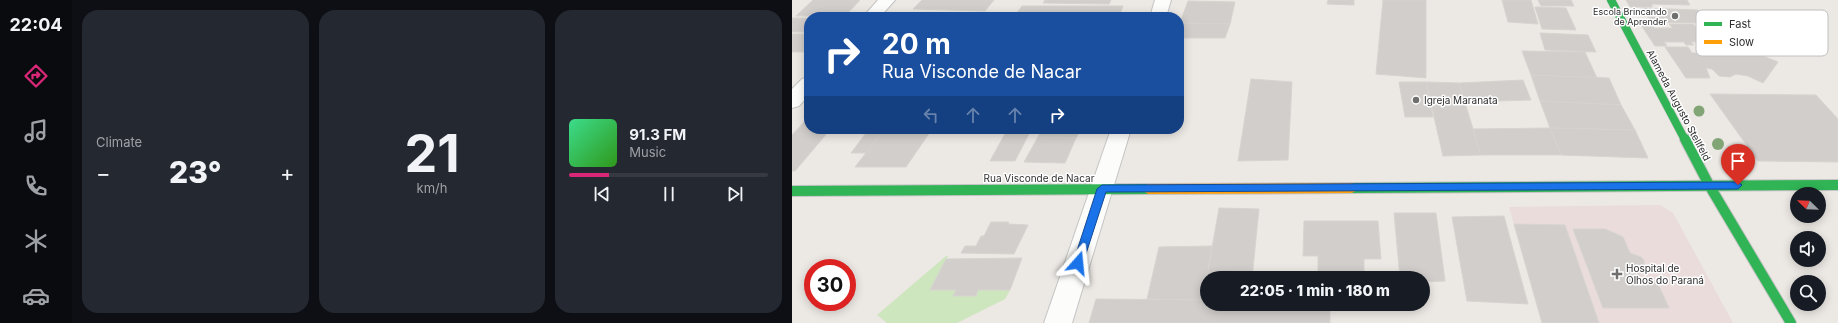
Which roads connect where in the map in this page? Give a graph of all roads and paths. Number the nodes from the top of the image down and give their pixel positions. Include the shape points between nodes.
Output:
1 (887, 0) edge
2 (1163, 0) edge
3 (1611, 0) edge
4 (876, 12) edge
5 (1159, 12) edge
6 (804, 88) edge
7 (792, 101) edge
8 (1120, 134) edge
9 (1838, 184) edge
10 (1709, 185) junction
11 (1102, 189) junction
12 (792, 191) edge
13 (1058, 323) edge
14 (1791, 323) edge

1 - 4 street
2 - 5 street
3 - 10 street, Alameda Augusto Stellfeld
6 - 7 street
8 - 11 street
9 - 10 street, Rua Visconde de Nacar
10 - 11 street, Rua Visconde de Nacar
10 - 14 street, Alameda Augusto Stellfeld
11 - 12 street, Rua Visconde de Nacar
11 - 13 street

